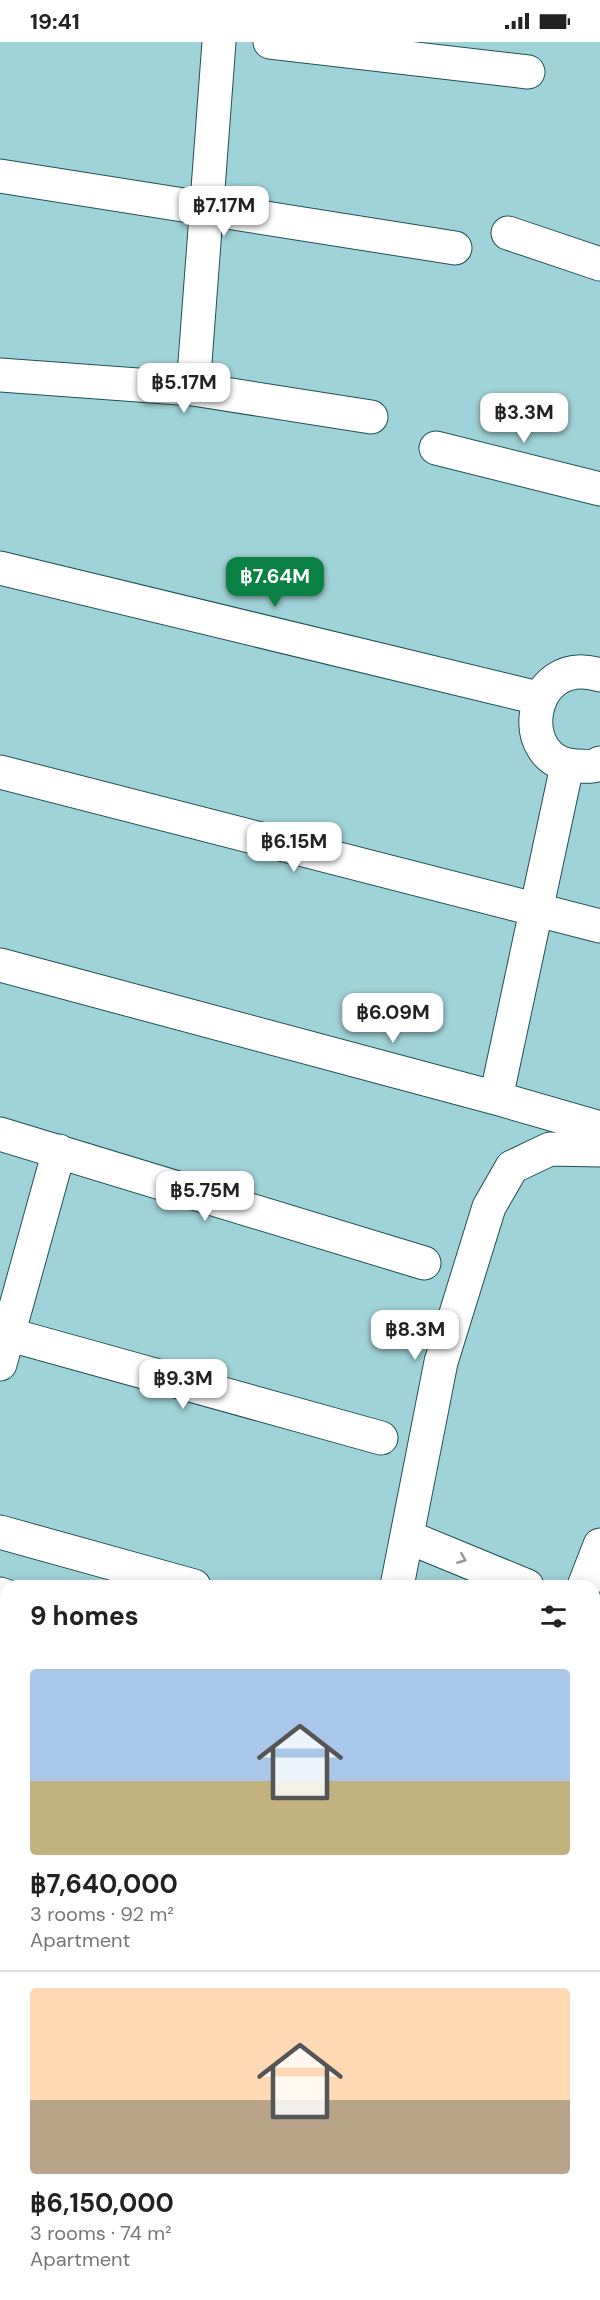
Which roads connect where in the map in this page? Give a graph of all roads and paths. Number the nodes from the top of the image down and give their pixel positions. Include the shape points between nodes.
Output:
1 (219, 42) edge
2 (270, 42) edge
3 (528, 72) dead end
4 (0, 176) edge
5 (206, 208) junction
6 (508, 233) dead end
7 (455, 248) dead end
8 (600, 264) edge
9 (0, 375) edge
10 (193, 389) junction
11 (371, 417) dead end
12 (436, 448) dead end
13 (600, 489) edge
14 (0, 568) edge
15 (598, 668) edge
16 (538, 698) junction
17 (600, 764) edge
18 (567, 766) junction
19 (0, 772) edge
20 (537, 908) junction
21 (600, 926) edge
22 (0, 965) edge
23 (496, 1098) junction
24 (600, 1128) edge
25 (0, 1134) edge
26 (600, 1150) edge
27 (59, 1151) junction
28 (423, 1263) dead end
29 (3, 1343) edge
30 (381, 1438) dead end
31 (0, 1532) edge
32 (408, 1537) junction
33 (600, 1545) edge
34 (172, 1580) edge
35 (398, 1580) edge
36 (512, 1580) edge
37 (586, 1580) edge

1 - 5 street
2 - 3 street
4 - 5 street
5 - 7 street
5 - 10 street
6 - 8 street
9 - 10 street
10 - 11 street
12 - 13 street
14 - 16 street
15 - 16 street via 557,678
16 - 18 street via 534,725 544,750
17 - 18 street
18 - 20 street
19 - 20 street
20 - 21 street
20 - 23 street
22 - 23 street
23 - 24 street
25 - 27 street
26 - 32 street via 550,1149 512,1167 489,1207 441,1362
27 - 28 street
27 - 29 street
29 - 30 street
31 - 34 street
32 - 35 street
32 -> 36 street
33 - 37 street

